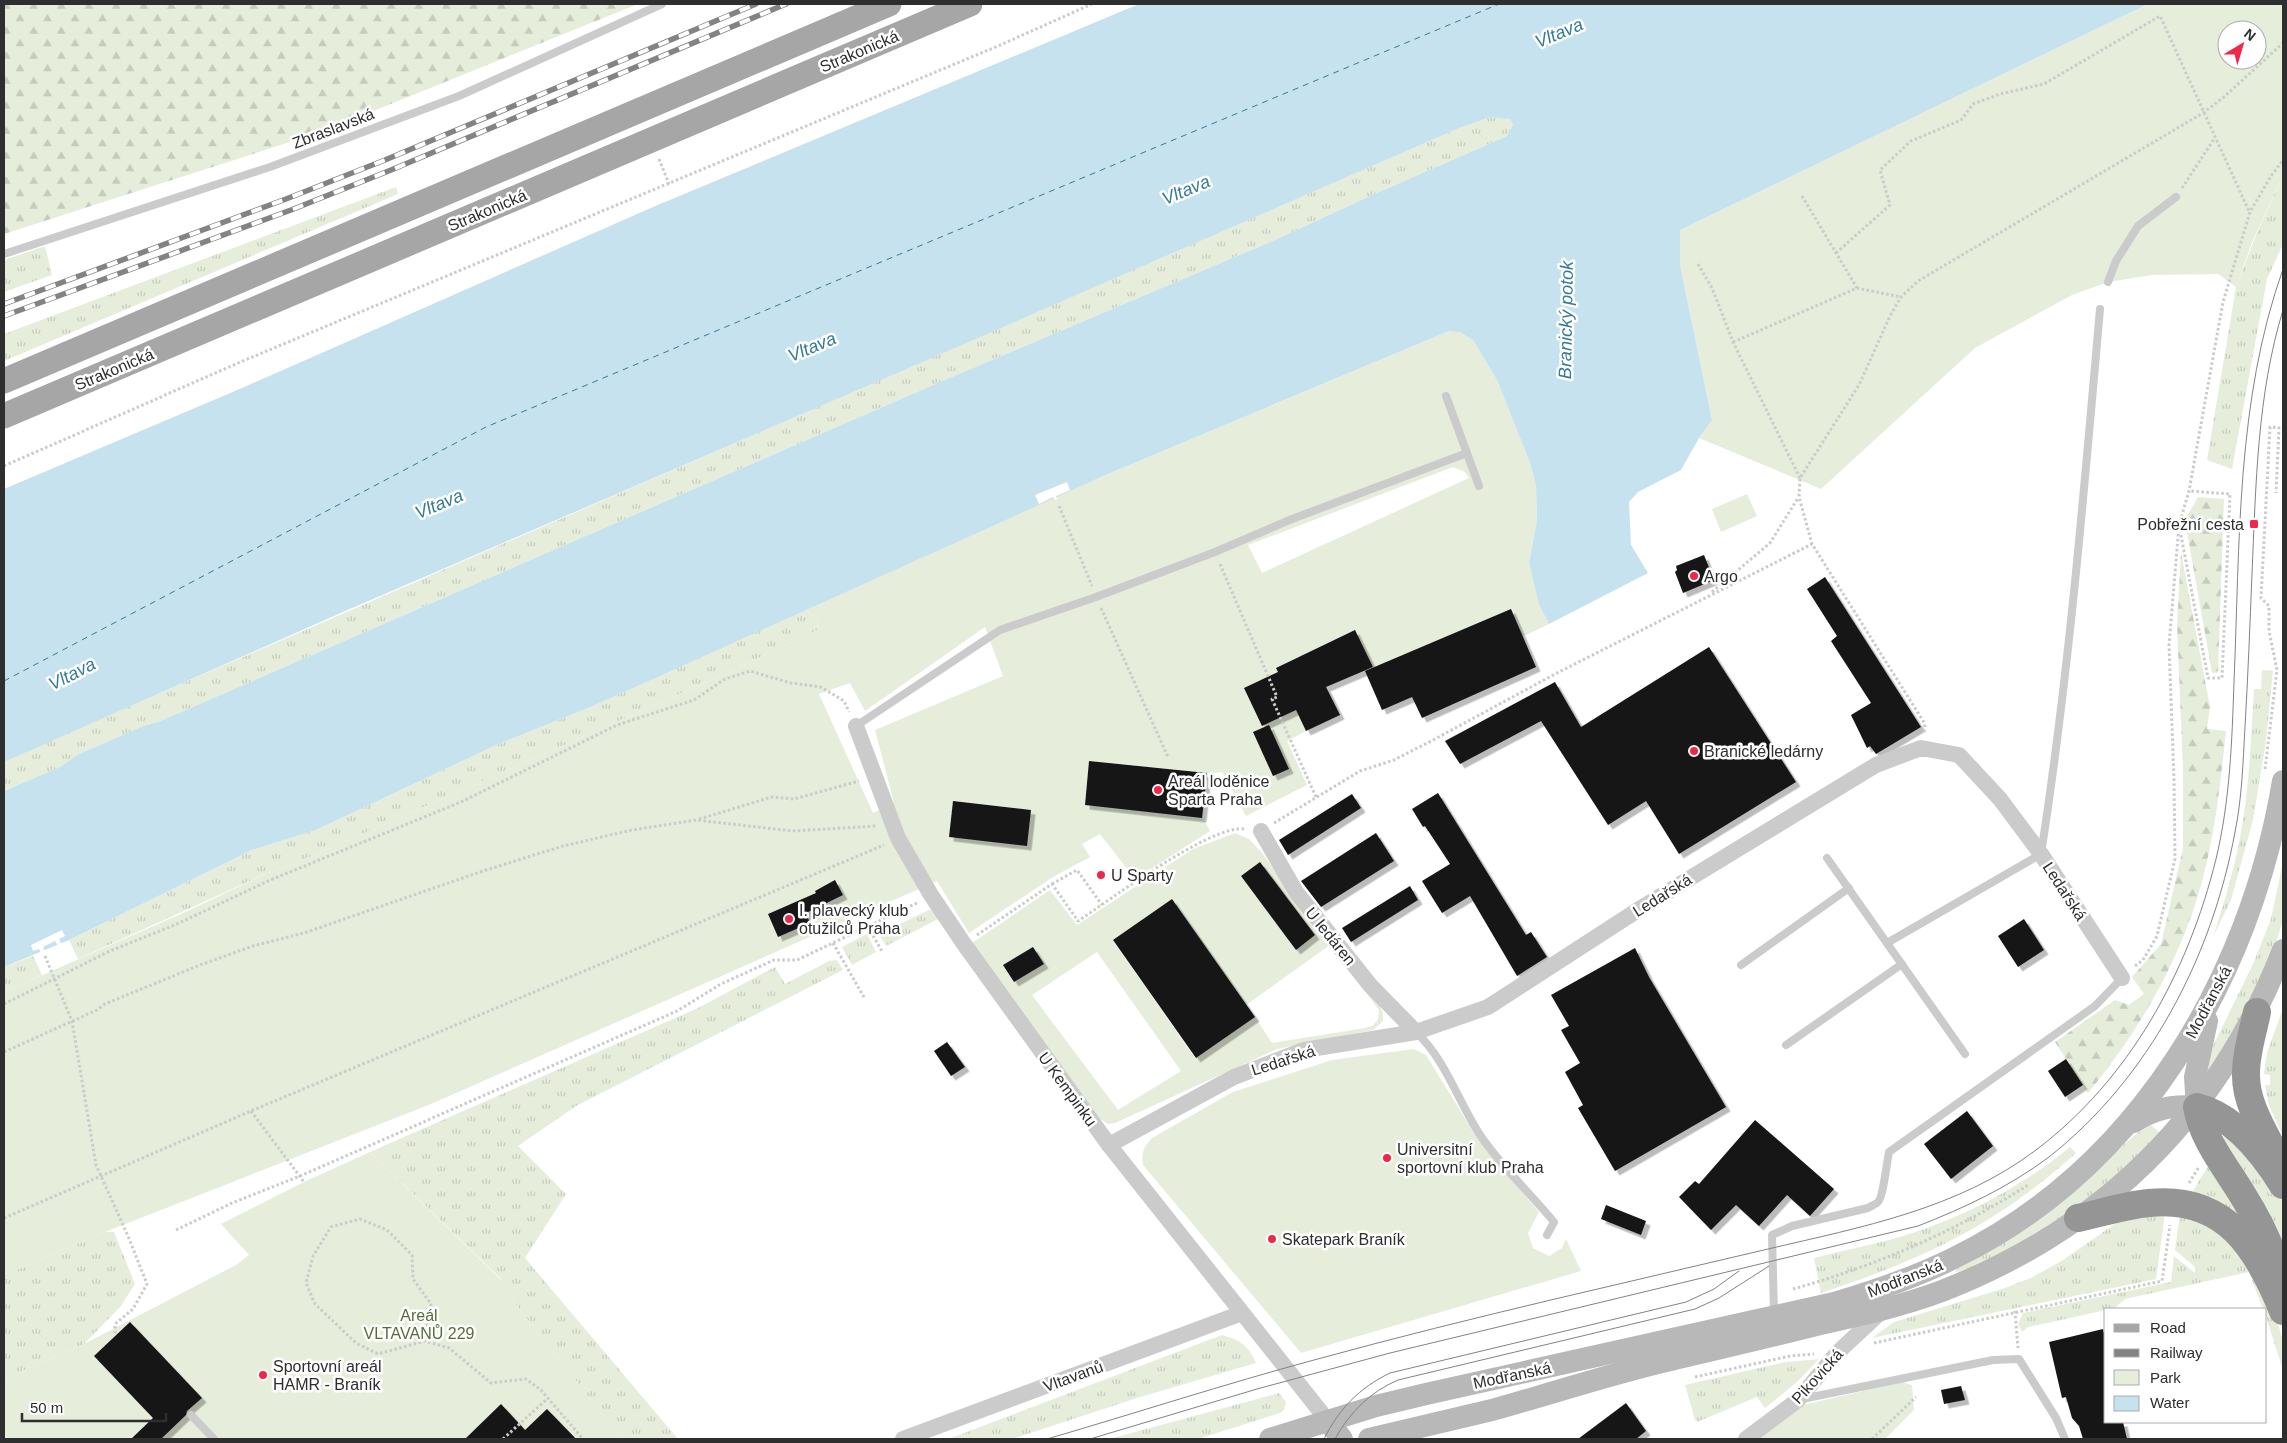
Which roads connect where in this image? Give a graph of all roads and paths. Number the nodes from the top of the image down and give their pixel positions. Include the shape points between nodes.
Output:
1 (662, 4) edge
2 (889, 4) edge
3 (970, 4) edge
4 (1092, 4) edge
5 (2283, 43) edge
6 (2203, 113) junction
7 (2214, 138) junction
8 (2283, 160) edge
9 (1802, 196) dead end
10 (2176, 197) joint
11 (2250, 212) junction
12 (1836, 252) junction
13 (4, 254) edge
14 (1698, 264) dead end
15 (2108, 282) dead end
16 (1857, 288) junction
17 (1901, 297) junction
18 (2100, 309) dead end
19 (1733, 342) junction
20 (4, 381) edge
21 (1446, 396) dead end
22 (4, 416) edge
23 (1467, 453) junction
24 (4, 466) edge
25 (1800, 478) junction
26 (1479, 486) dead end
27 (2189, 491) junction
28 (2276, 493) dead end
29 (1799, 497) junction
30 (1059, 506) dead end
31 (2178, 525) junction
32 (1812, 544) junction
33 (1214, 552) junction
34 (1708, 595) junction
35 (1096, 597) junction
36 (856, 726) junction
37 (1922, 748) junction
38 (1168, 757) dead end
39 (875, 777) junction
40 (2274, 778) edge
41 (1316, 797) junction
42 (696, 820) junction
43 (1261, 831) junction
44 (895, 832) junction
45 (2041, 854) junction
46 (1827, 858) dead end
47 (1052, 884) junction
48 (1849, 888) junction
49 (931, 895) junction
50 (1102, 905) junction
51 (868, 927) junction
52 (833, 943) junction
53 (1887, 943) junction
54 (964, 944) junction
55 (2283, 950) edge
56 (884, 953) dead end
57 (45, 956) dead end
58 (1902, 964) junction
59 (1741, 965) dead end
60 (2122, 978) junction
61 (56, 979) junction
62 (2214, 996) junction
63 (865, 999) dead end
64 (4, 1004) edge
65 (2257, 1012) junction
66 (72, 1021) junction
67 (1416, 1032) junction
68 (1786, 1045) dead end
69 (4, 1052) edge
70 (1965, 1054) dead end
71 (2196, 1107) junction
72 (251, 1111) junction
73 (2117, 1136) junction
74 (1109, 1145) junction
75 (2201, 1164) dead end
76 (2283, 1169) edge
77 (100, 1176) junction
78 (300, 1176) junction
79 (2035, 1180) dead end
80 (304, 1182) dead end
81 (2283, 1185) edge
82 (2187, 1187) dead end
83 (4, 1218) edge
84 (2078, 1218) junction
85 (176, 1230) dead end
86 (1547, 1235) dead end
87 (2283, 1288) edge
88 (1773, 1295) junction
89 (1884, 1309) junction
90 (2283, 1310) edge
91 (2015, 1311) dead end
92 (1242, 1313) junction
93 (1774, 1318) junction
94 (115, 1334) dead end
95 (425, 1341) junction
96 (2019, 1359) junction
97 (1916, 1398) dead end
98 (547, 1399) junction
99 (1798, 1400) junction
100 (191, 1415) dead end
101 (1328, 1421) junction
102 (214, 1439) edge
103 (503, 1439) edge
104 (583, 1439) edge
105 (903, 1439) edge
106 (1270, 1439) edge
107 (1342, 1439) edge
108 (1370, 1439) edge
109 (1746, 1439) edge
110 (1872, 1439) edge
111 (2065, 1439) edge

1 - 13 lane, Zbraslavská via 458,96 270,167
2 - 20 main road, Strakonická
3 - 22 main road, Strakonická
4 - 24 path via 238,363
5 - 6 path
6 - 7 path
6 - 12 path via 2160,16 2044,84 1973,104 1961,120 1911,141 1880,170 1890,205
6 - 17 path via 1926,276
7 - 10 path
7 - 11 path
8 - 11 path
9 - 12 path
10 - 15 lane via 2138,226
11 - 27 path via 2223,302
12 - 16 path
14 - 19 path via 1712,288
16 - 17 path
16 - 19 path
17 - 25 path via 1859,385
18 - 45 lane via 2080,542 2052,788
19 - 25 path
21 - 23 lane
23 - 26 lane
23 - 33 lane
25 - 29 path
27 - 31 path
27 - 31 path via 2230,494 2222,678 2208,678
28 - 40 path via 2279,428 2270,427 2261,598 2269,606 2269,630 2277,670 2272,721
29 - 32 path
29 - 34 path via 1770,543
30 - 35 path
31 - 60 path via 2169,645 2175,859 2157,936 2143,960
32 - 34 path
32 - 37 path via 1925,724
33 - 35 lane
33 - 41 path via 1277,697 1272,699
34 - 41 path via 1394,760 1360,771
35 - 36 lane via 1000,630
35 - 38 path
36 - 39 street, U Kempinku
36 - 61 path via 844,701 821,687 791,683 750,671 725,679 694,700 617,725 462,802 268,880 177,924 110,951
37 - 45 street, Ledařská via 1959,755 2000,799
37 - 67 street, Ledařská via 1876,765 1641,908 1488,1007
39 - 42 path via 794,799 772,797
39 - 44 street, U Kempinku
40 - 62 main road, Modřanská via 2275,826 2260,884
41 - 43 path
42 - 44 path via 792,831
42 - 66 path via 563,846 480,872 200,965
43 - 50 path via 1236,828 1188,848
43 - 67 street, U ledáren via 1296,892 1370,985
44 - 49 street, U Kempinku
44 - 72 path
45 - 53 lane
45 - 60 street, Ledařská
46 - 48 lane
47 - 50 path via 1077,870
47 - 50 path via 1078,921
47 - 54 path
48 - 53 lane
48 - 59 lane
49 - 51 path
49 - 54 street, U Kempinku
51 - 52 path
51 - 56 path
52 - 63 path
52 - 78 path via 797,960 774,960 721,984 677,1011
53 - 58 lane
54 - 74 street, U Kempinku
55 - 65 main road, Modřanská
57 - 61 path
58 - 68 lane
58 - 70 lane
60 - 88 lane via 2095,1006 1889,1152 1878,1202 1868,1208 1792,1226 1772,1236
61 - 64 path
61 - 66 path
62 - 71 main road via 2195,1077
62 - 73 main road, Modřanská via 2157,1088
65 - 71 main road, Modřanská
65 - 76 highway via 2247,1060 2247,1086 2256,1114
66 - 69 path
66 - 77 path
67 - 74 street, Ledařská via 1304,1050 1234,1077
67 - 86 lane via 1431,1046 1481,1136 1554,1222
71 - 73 main road via 2169,1107 2144,1115
71 - 81 highway via 2217,1115 2237,1129 2262,1155
71 - 84 main road, Modřanská via 2143,1165
71 - 87 highway via 2208,1141 2254,1213 2273,1250
72 - 77 path
72 - 78 path
73 - 93 main road, Modřanská via 2059,1189 1976,1247 1882,1288
74 - 92 street, U Kempinku
75 - 82 path
77 - 83 path
77 - 94 path via 147,1284 133,1309 115,1324
78 - 80 path
78 - 85 path
79 - 88 path via 1996,1205 1882,1261
84 - 89 main road, Modřanská via 2003,1264 1941,1291
84 - 90 highway via 2158,1202 2183,1204 2206,1211 2230,1225 2252,1249 2264,1266
88 - 93 lane
89 - 99 street, Pikovická via 1837,1353
89 - 108 main road, Modřanská via 1616,1373 1494,1409
91 - 96 path
92 - 101 street, U Kempinku
92 - 105 street, Vltavanů
93 - 101 main road, Modřanská via 1426,1394
95 - 95 path via 378,1354 356,1343 315,1304 306,1283 313,1256 332,1227 360,1219 387,1230 412,1256 413,1278 431,1304
95 - 98 path via 449,1348 491,1383 526,1379
96 - 99 lane via 1993,1360
96 - 111 lane via 2056,1418
97 - 110 path
98 - 103 path
98 - 104 path
99 - 109 street, Pikovická
100 - 102 lane
101 - 106 main road, Modřanská
101 - 107 main road

